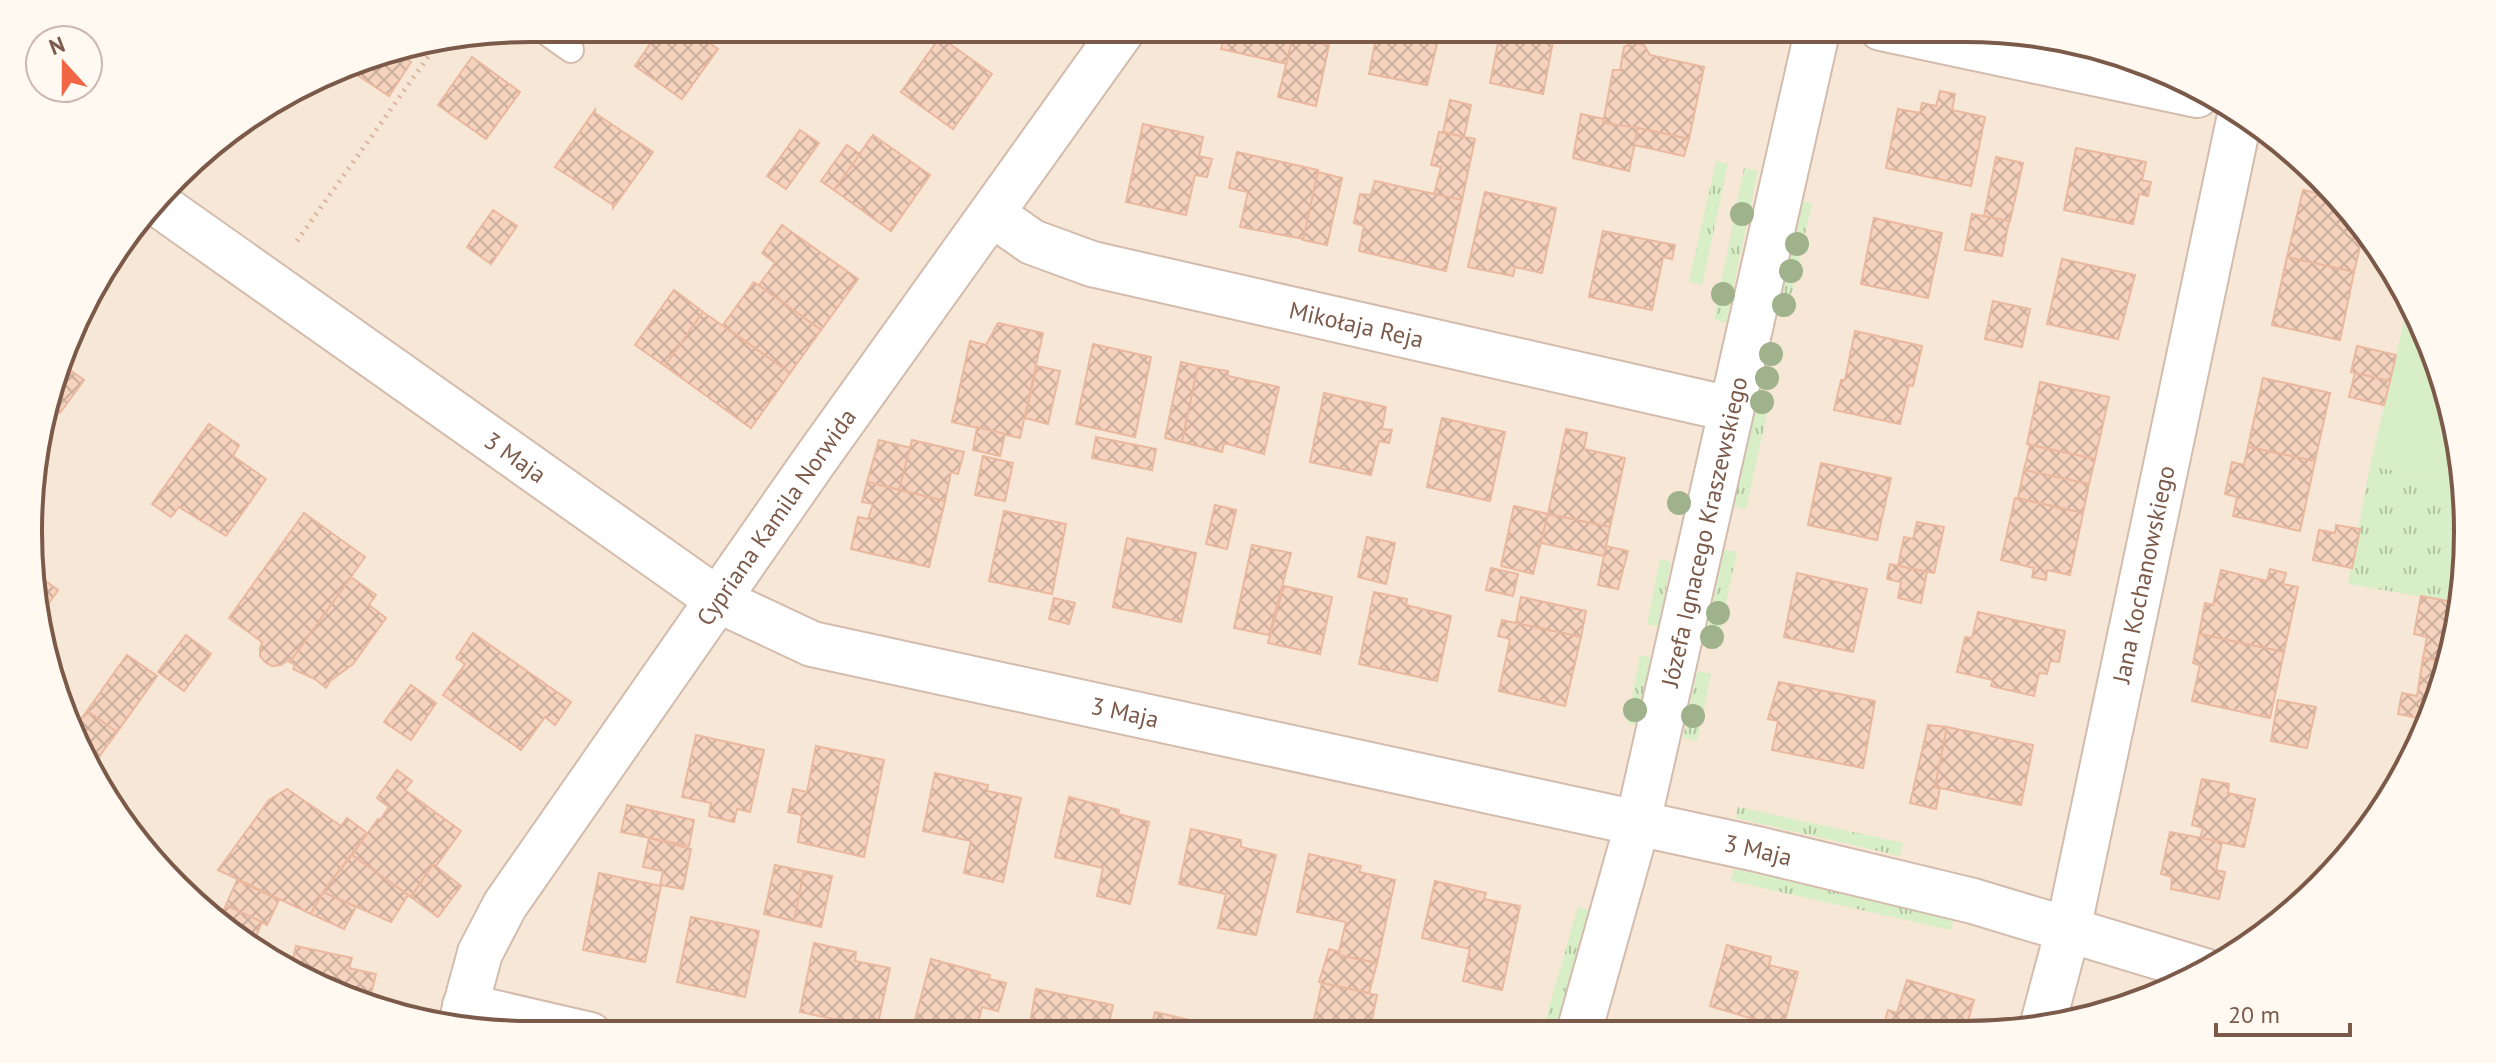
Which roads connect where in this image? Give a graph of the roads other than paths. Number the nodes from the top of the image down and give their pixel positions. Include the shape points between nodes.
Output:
1 (560, 42) edge
2 (1114, 42) edge
3 (1815, 42) edge
4 (1947, 42) edge
5 (571, 50) dead end
6 (2179, 91) edge
7 (2238, 125) edge
8 (164, 208) edge
9 (992, 214) junction
10 (1730, 409) junction
11 (718, 600) junction
12 (1638, 822) junction
13 (2068, 930) junction
14 (2189, 966) edge
15 (2045, 1014) edge
16 (463, 1015) edge
17 (488, 1019) edge
18 (1582, 1021) edge

1 - 5 lane
2 - 9 street, Cypriana Kamila Norwida
3 - 10 street, Józefa Ignacego Kraszewskiego
4 - 6 street
7 - 13 street, Jana Kochanowskiego
8 - 11 street, 3 Maja
9 - 10 street, Mikołaja Reja via 1032,242 1092,264
9 - 11 street, Cypriana Kamila Norwida
10 - 12 street, Józefa Ignacego Kraszewskiego
11 - 12 street, 3 Maja via 812,644
11 - 16 street, Cypriana Kamila Norwida via 505,905 480,953
12 - 13 street, 3 Maja via 1945,894
12 - 18 street, Józefa Ignacego Kraszewskiego
13 - 14 street, 3 Maja
13 - 15 street, Jana Kochanowskiego
16 - 17 street

